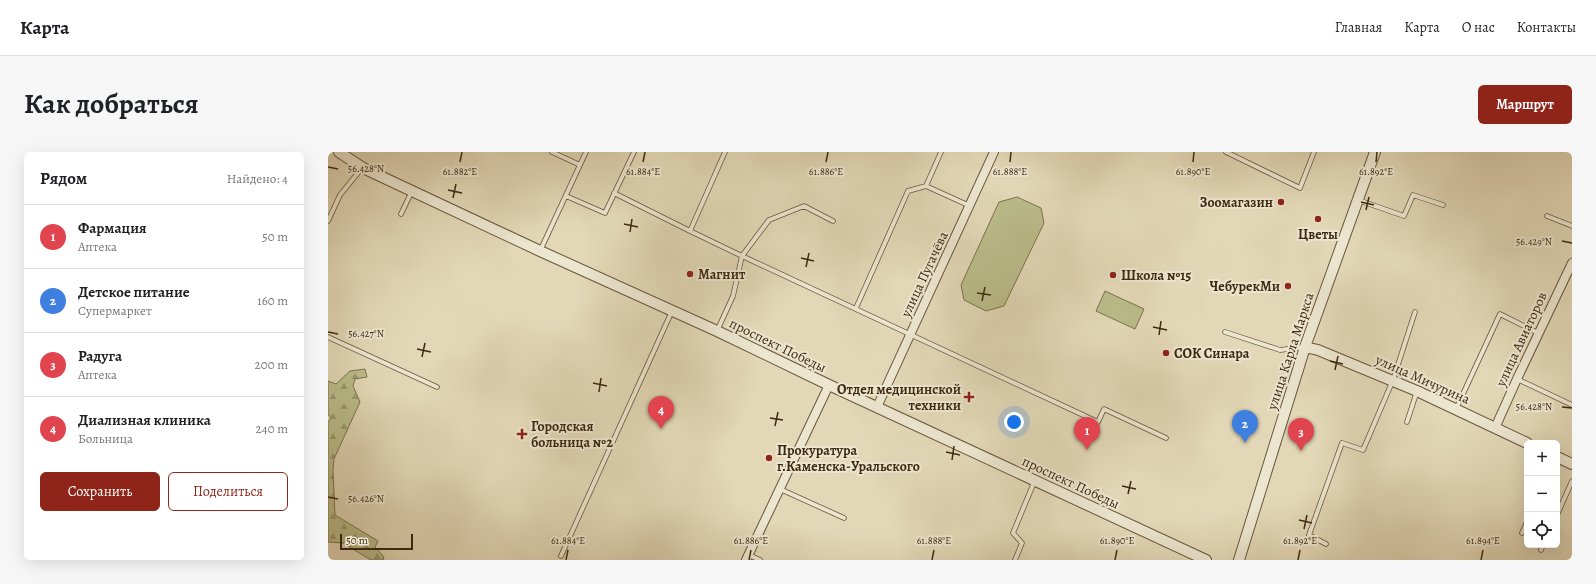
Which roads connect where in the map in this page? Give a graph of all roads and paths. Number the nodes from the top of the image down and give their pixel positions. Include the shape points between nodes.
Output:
1 (339, 152) edge
2 (552, 152) edge
3 (586, 152) edge
4 (634, 152) edge
5 (725, 152) edge
6 (941, 152) edge
7 (994, 152) edge
8 (1226, 152) edge
9 (1314, 152) edge
10 (1375, 152) edge
11 (580, 166) junction
12 (363, 168) junction
13 (926, 186) junction
14 (412, 191) junction
15 (614, 193) junction
16 (566, 196) junction
17 (1358, 200) junction
18 (970, 206) junction
19 (1443, 206) dead end
20 (401, 214) dead end
21 (1547, 216) dead end
22 (328, 220) edge
23 (833, 221) dead end
24 (1572, 226) edge
25 (690, 231) junction
26 (540, 251) junction
27 (742, 256) junction
28 (1572, 263) edge
29 (856, 308) junction
30 (672, 311) junction
31 (1415, 312) dead end
32 (717, 331) junction
33 (1225, 332) dead end
34 (910, 333) junction
35 (1538, 333) junction
36 (328, 338) edge
37 (1304, 347) junction
38 (1516, 379) junction
39 (1393, 380) junction
40 (829, 385) junction
41 (437, 387) dead end
42 (1417, 391) junction
43 (1572, 405) edge
44 (877, 406) junction
45 (1455, 409) junction
46 (1407, 422) dead end
47 (1495, 428) junction
48 (1166, 438) dead end
49 (1524, 442) edge
50 (1560, 458) edge
51 (1572, 464) edge
52 (1035, 480) junction
53 (1572, 481) edge
54 (780, 489) junction
55 (1558, 512) edge
56 (844, 518) dead end
57 (1524, 529) edge
58 (1522, 533) dead end
59 (1326, 544) dead end
60 (561, 556) dead end
61 (747, 557) edge
62 (760, 560) edge
63 (1015, 560) edge
64 (1206, 560) edge
65 (1238, 560) edge

1 - 12 street, проспект Победы
2 - 11 lane
3 - 11 lane
4 - 15 lane
5 - 25 lane
6 - 13 lane
7 - 18 street, улица Пугачёва
8 - 9 lane via 1300,188
10 - 17 street, улица Карла Маркса
11 - 16 lane
12 - 14 street, проспект Победы
12 - 22 lane via 340,195
13 - 18 lane
13 - 29 lane via 908,191
14 - 20 lane
14 - 26 street, проспект Победы
15 - 16 lane via 605,214
15 - 25 lane
16 - 26 lane
17 - 19 lane via 1404,216 1413,196
17 - 37 street, улица Карла Маркса
18 - 34 street, улица Пугачёва
21 - 24 lane
23 - 27 lane via 804,206 769,220
25 - 27 lane
26 - 30 street, проспект Победы
27 - 29 lane
27 - 32 lane via 733,296
28 - 35 street, улица Авиаторов
29 - 34 lane
30 - 32 street, проспект Победы
30 - 60 lane
31 - 39 lane
32 - 40 street, проспект Победы
33 - 37 lane via 1280,350
34 - 44 street, улица Пугачёва
34 - 48 lane via 1098,422 1104,409
35 - 38 street, улица Авиаторов
35 - 45 lane via 1500,314
36 - 41 lane
37 - 39 street, улица Мичурина via 1318,350
37 - 65 street, улица Карла Маркса
38 - 43 lane
38 - 47 street, улица Авиаторов
39 - 42 street, улица Мичурина
39 - 59 lane via 1363,450 1342,443 1309,535
40 - 44 street, проспект Победы
40 - 54 street
42 - 45 street, улица Мичурина
42 - 46 lane
44 - 52 street, проспект Победы
45 - 47 street, улица Мичурина
47 - 49 street, улица Мичурина
50 - 51 street
52 - 63 lane via 1013,533 1022,543
52 - 64 street, проспект Победы
53 - 55 lane
54 - 56 lane
54 - 61 street
57 - 58 lane
61 - 62 lane

